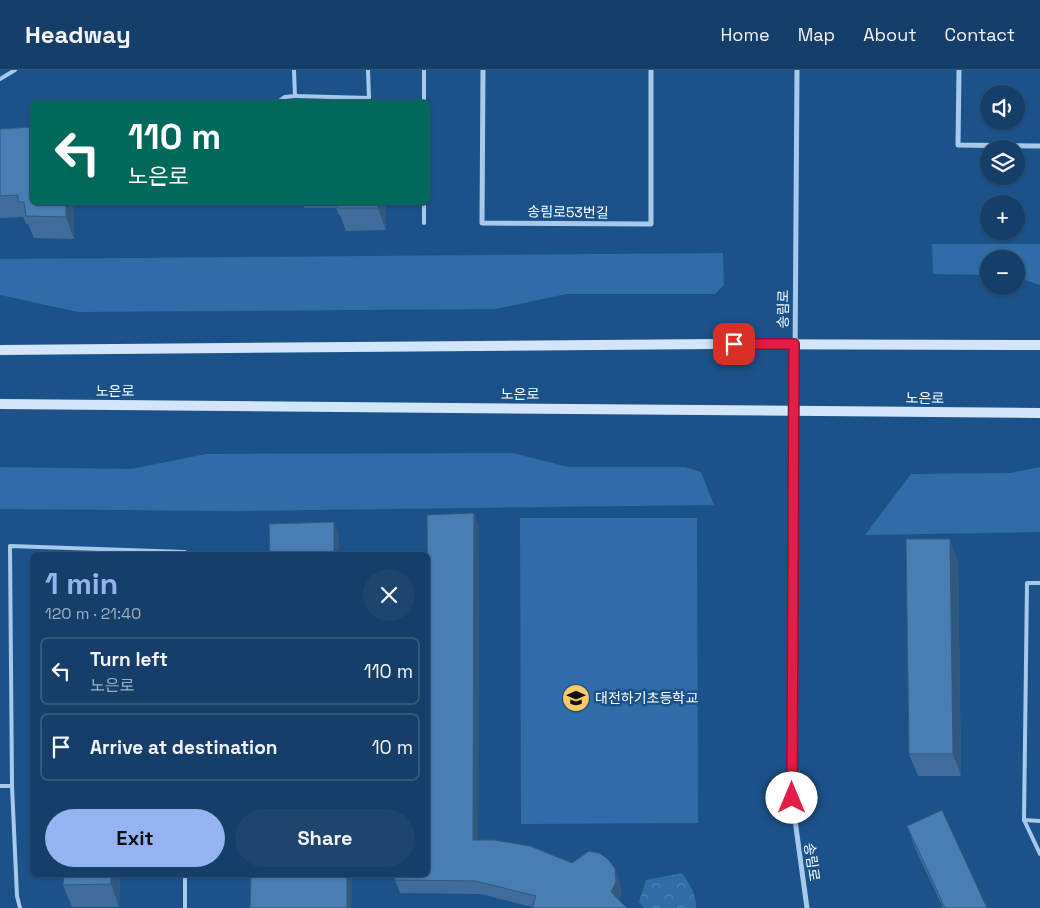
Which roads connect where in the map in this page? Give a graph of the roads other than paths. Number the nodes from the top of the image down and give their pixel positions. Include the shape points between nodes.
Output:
1 (15, 70) edge
2 (294, 70) edge
3 (368, 70) edge
4 (424, 70) edge
5 (483, 70) edge
6 (651, 70) edge
7 (797, 70) edge
8 (959, 70) edge
9 (0, 79) edge
10 (295, 96) junction
11 (281, 100) edge
12 (424, 100) edge
13 (1040, 146) edge
14 (424, 205) edge
15 (424, 223) dead end
16 (794, 344) junction
17 (1040, 344) edge
18 (0, 350) edge
19 (0, 404) edge
20 (793, 410) junction
21 (1040, 413) edge
22 (185, 552) edge
23 (1040, 583) edge
24 (0, 786) edge
25 (12, 786) junction
26 (1024, 820) junction
27 (1040, 821) edge
28 (1040, 854) edge
29 (185, 877) edge
30 (20, 908) edge
31 (185, 908) edge
32 (808, 908) edge

1 - 9 lane
2 - 10 lane
3 - 10 lane via 369,98
4 - 12 lane
5 - 6 street, 송림로53번길 via 482,223 651,224
7 - 16 street, 송림로
8 - 13 street via 958,145
10 - 11 lane
14 - 15 lane
16 - 17 street
16 - 18 street
16 - 20 street, 송림로
19 - 20 street, 노은로
20 - 21 street, 노은로
20 - 32 street, 송림로 via 792,798
22 - 25 lane via 10,546
23 - 26 lane via 1027,583
24 - 25 lane
25 - 30 lane
26 - 27 lane
26 - 28 lane
29 - 31 lane

